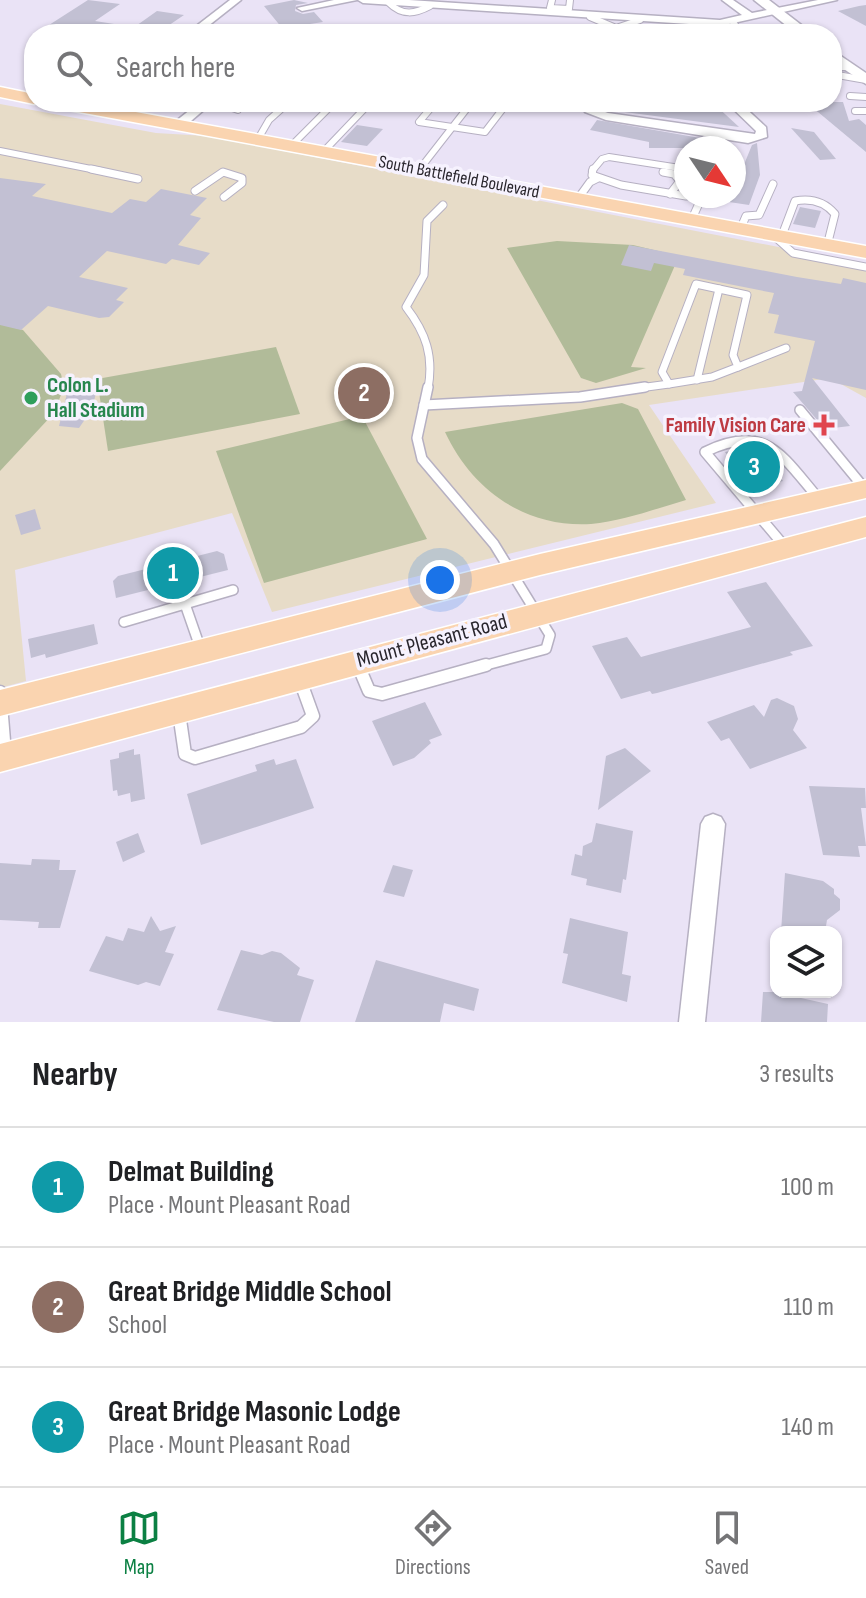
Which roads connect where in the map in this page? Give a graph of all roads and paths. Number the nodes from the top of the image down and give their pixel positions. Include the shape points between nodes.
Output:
1 (236, 0) edge
2 (352, 0) edge
3 (363, 0) edge
4 (552, 0) edge
5 (570, 0) edge
6 (727, 0) edge
7 (761, 0) edge
8 (832, 0) edge
9 (302, 8) dead end
10 (776, 11) junction
11 (559, 12) junction
12 (749, 16) junction
13 (204, 24) edge
14 (793, 24) edge
15 (842, 61) edge
16 (861, 75) edge
17 (0, 92) edge
18 (850, 96) dead end
19 (24, 97) edge
20 (866, 97) edge
21 (855, 111) dead end
22 (866, 111) edge
23 (127, 112) edge
24 (195, 112) edge
25 (278, 112) edge
26 (325, 112) edge
27 (361, 112) edge
28 (428, 112) edge
29 (464, 112) edge
30 (500, 112) edge
31 (595, 112) edge
32 (743, 112) edge
33 (180, 124) junction
34 (452, 127) junction
35 (258, 139) junction
36 (292, 145) junction
37 (0, 151) edge
38 (324, 151) junction
39 (600, 161) junction
40 (419, 170) junction
41 (674, 170) edge
42 (674, 174) edge
43 (598, 178) junction
44 (138, 179) dead end
45 (773, 184) dead end
46 (674, 189) edge
47 (195, 191) dead end
48 (674, 193) edge
49 (670, 194) junction
50 (674, 194) edge
51 (224, 197) dead end
52 (577, 200) junction
53 (443, 205) dead end
54 (697, 208) edge
55 (691, 221) junction
56 (740, 230) junction
57 (778, 237) junction
58 (827, 246) junction
59 (866, 252) edge
60 (866, 267) edge
61 (719, 289) junction
62 (786, 348) dead end
63 (738, 367) junction
64 (697, 380) junction
65 (669, 384) junction
66 (424, 405) junction
67 (800, 410) dead end
68 (866, 489) edge
69 (819, 499) junction
70 (756, 514) junction
71 (866, 527) edge
72 (786, 548) junction
73 (515, 573) junction
74 (233, 590) dead end
75 (185, 604) junction
76 (536, 613) junction
77 (124, 622) dead end
78 (201, 650) junction
79 (299, 677) junction
80 (0, 692) edge
81 (0, 703) edge
82 (179, 709) junction
83 (3, 758) edge
84 (713, 824) dead end
85 (692, 1022) edge

1 - 13 street
2 - 9 street
3 - 11 street
4 - 11 lane via 550,8
5 - 11 lane via 569,9
6 - 12 street
7 - 10 main road
8 - 10 street
10 - 12 street
10 - 14 main road
11 - 12 street via 698,23
15 - 16 main road
17 - 19 main road
18 - 20 lane
21 - 22 lane
23 - 33 main road, South Battlefield Boulevard
24 - 33 street
25 - 35 lane
26 - 36 lane
27 - 38 lane
28 - 34 lane via 419,122
29 - 34 lane
30 - 34 lane via 485,132
31 - 32 street via 761,137 762,130
33 - 35 main road, South Battlefield Boulevard
34 - 40 lane
35 - 36 main road, South Battlefield Boulevard
36 - 38 main road, South Battlefield Boulevard
37 - 44 lane
38 - 40 main road, South Battlefield Boulevard
39 - 41 lane via 615,158
39 - 42 lane
39 - 43 lane via 592,170
40 - 52 main road, South Battlefield Boulevard
43 - 49 lane
43 - 52 lane
45 - 56 lane via 759,215 746,216
46 - 49 lane
47 - 51 lane via 217,173 237,173 242,183
48 - 49 lane
49 - 50 lane
52 - 55 main road, South Battlefield Boulevard
53 - 66 lane via 427,221 424,275 406,307 431,348
54 - 55 lane
55 - 56 main road, South Battlefield Boulevard
56 - 57 main road, South Battlefield Boulevard
57 - 58 main road, South Battlefield Boulevard
57 - 58 lane via 795,201 809,200 831,207 835,214
57 - 60 lane via 793,253
58 - 59 main road, South Battlefield Boulevard
61 - 63 lane via 747,295 733,355
61 - 64 lane
61 - 65 lane via 696,284 662,372
62 - 63 lane
63 - 64 lane
64 - 65 lane
65 - 66 lane via 580,397
66 - 73 lane via 417,444 430,469 482,525
67 - 68 lane
68 - 69 main road, Mount Pleasant Road
69 - 70 main road, Mount Pleasant Road
69 - 70 lane via 772,446 758,438 743,437 705,452
70 - 72 lane
70 - 73 main road, Mount Pleasant Road
71 - 72 main road, Mount Pleasant Road
72 - 76 main road, Mount Pleasant Road
73 - 76 lane
73 - 78 main road, Mount Pleasant Road
74 - 75 lane
75 - 77 lane
75 - 78 lane
76 - 79 main road, Mount Pleasant Road
78 - 81 main road, Mount Pleasant Road
79 - 82 main road, Mount Pleasant Road
79 - 82 lane via 313,716 301,727 195,758 185,754
80 - 81 lane
81 - 83 lane
82 - 83 main road, Mount Pleasant Road
84 - 85 street

